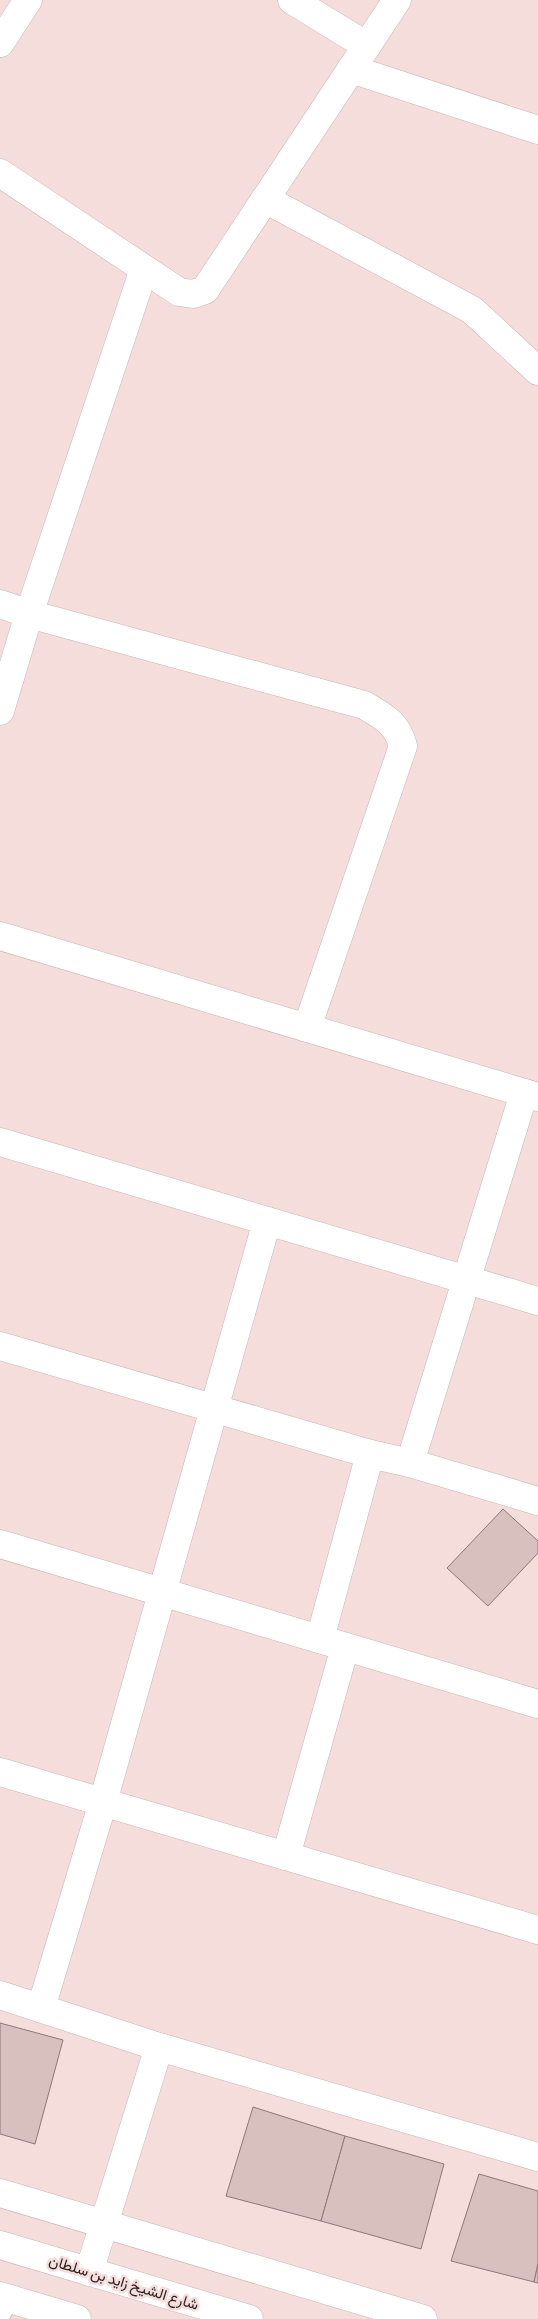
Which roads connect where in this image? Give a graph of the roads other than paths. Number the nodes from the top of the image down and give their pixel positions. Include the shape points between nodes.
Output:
1 (28, 0) edge
2 (292, 0) edge
3 (397, 0) edge
4 (0, 43) edge
5 (367, 46) junction
6 (351, 69) junction
7 (538, 130) edge
8 (0, 172) edge
9 (265, 198) junction
10 (144, 269) junction
11 (538, 372) edge
12 (0, 604) edge
13 (30, 614) junction
14 (0, 711) edge
15 (0, 936) edge
16 (307, 1028) junction
17 (531, 1095) edge
18 (0, 1142) edge
19 (267, 1221) junction
20 (466, 1280) junction
21 (538, 1301) edge
22 (0, 1346) edge
23 (214, 1408) junction
24 (370, 1454) junction
25 (410, 1463) junction
26 (538, 1501) edge
27 (0, 1544) edge
28 (162, 1592) junction
29 (332, 1643) junction
30 (538, 1704) edge
31 (0, 1772) edge
32 (103, 1802) junction
33 (286, 1856) junction
34 (538, 1930) edge
35 (0, 1995) edge
36 (41, 2008) junction
37 (159, 2047) junction
38 (538, 2157) edge
39 (0, 2193) edge
40 (104, 2224) junction
41 (0, 2245) edge
42 (89, 2272) junction
43 (4, 2305) edge
44 (77, 2319) edge
45 (249, 2319) edge
46 (422, 2319) edge

1 - 4 street
2 - 5 street
3 - 5 street
5 - 6 street
6 - 7 street
6 - 9 street
8 - 10 street
9 - 10 street via 205,290 193,294 180,292
9 - 11 street via 472,310
10 - 13 street
12 - 13 street
13 - 14 street
13 - 16 street via 364,705 386,718 399,731 403,746
15 - 16 street
16 - 17 street
17 - 20 street
18 - 19 street
19 - 20 street
19 - 23 street
20 - 21 street
20 - 25 street
22 - 23 street
23 - 24 street
23 - 28 street
24 - 25 street
24 - 29 street
25 - 26 street
27 - 28 street
28 - 29 street
28 - 32 street
29 - 30 street
29 - 33 street
31 - 32 street
32 - 33 street
32 - 36 street
33 - 34 street
35 - 36 street
36 - 37 street
37 - 38 street
37 - 40 street
39 - 40 street
40 - 42 street
40 - 46 street
41 - 42 street, شارع الشيخ زايد بن سلطان
42 - 45 street, شارع الشيخ زايد بن سلطان
43 - 44 street

